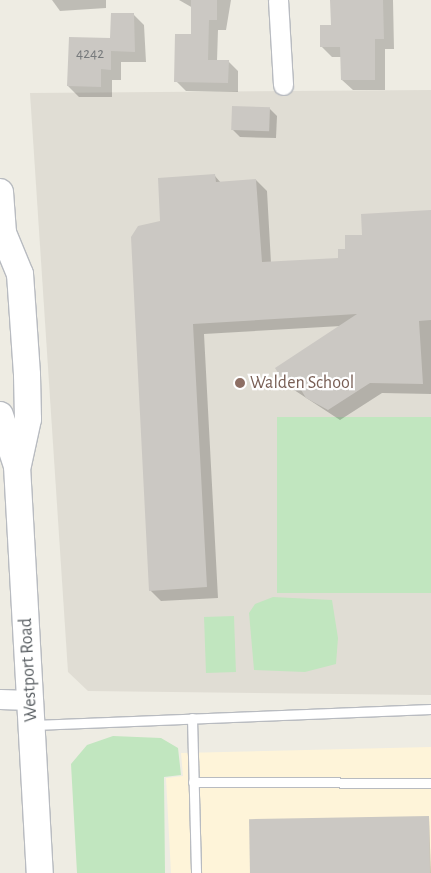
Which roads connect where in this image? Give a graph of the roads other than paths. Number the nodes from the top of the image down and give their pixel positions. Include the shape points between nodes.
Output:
1 (278, 0) edge
2 (283, 85) dead end
3 (0, 192) edge
4 (1, 236) edge
5 (0, 415) edge
6 (18, 466) junction
7 (0, 699) edge
8 (431, 709) edge
9 (31, 712) junction
10 (192, 718) junction
11 (193, 782) junction
12 (431, 784) edge
13 (40, 873) edge
14 (196, 873) edge

1 - 2 street
3 - 4 main road, Westport Road
4 - 6 main road, Westport Road via 20,274 28,419
5 - 6 main road, Westport Road
6 - 9 main road, Westport Road
7 - 9 street
8 - 10 lane
9 - 10 lane
9 - 13 main road, Westport Road
10 - 11 lane
11 - 12 lane
11 - 14 lane

